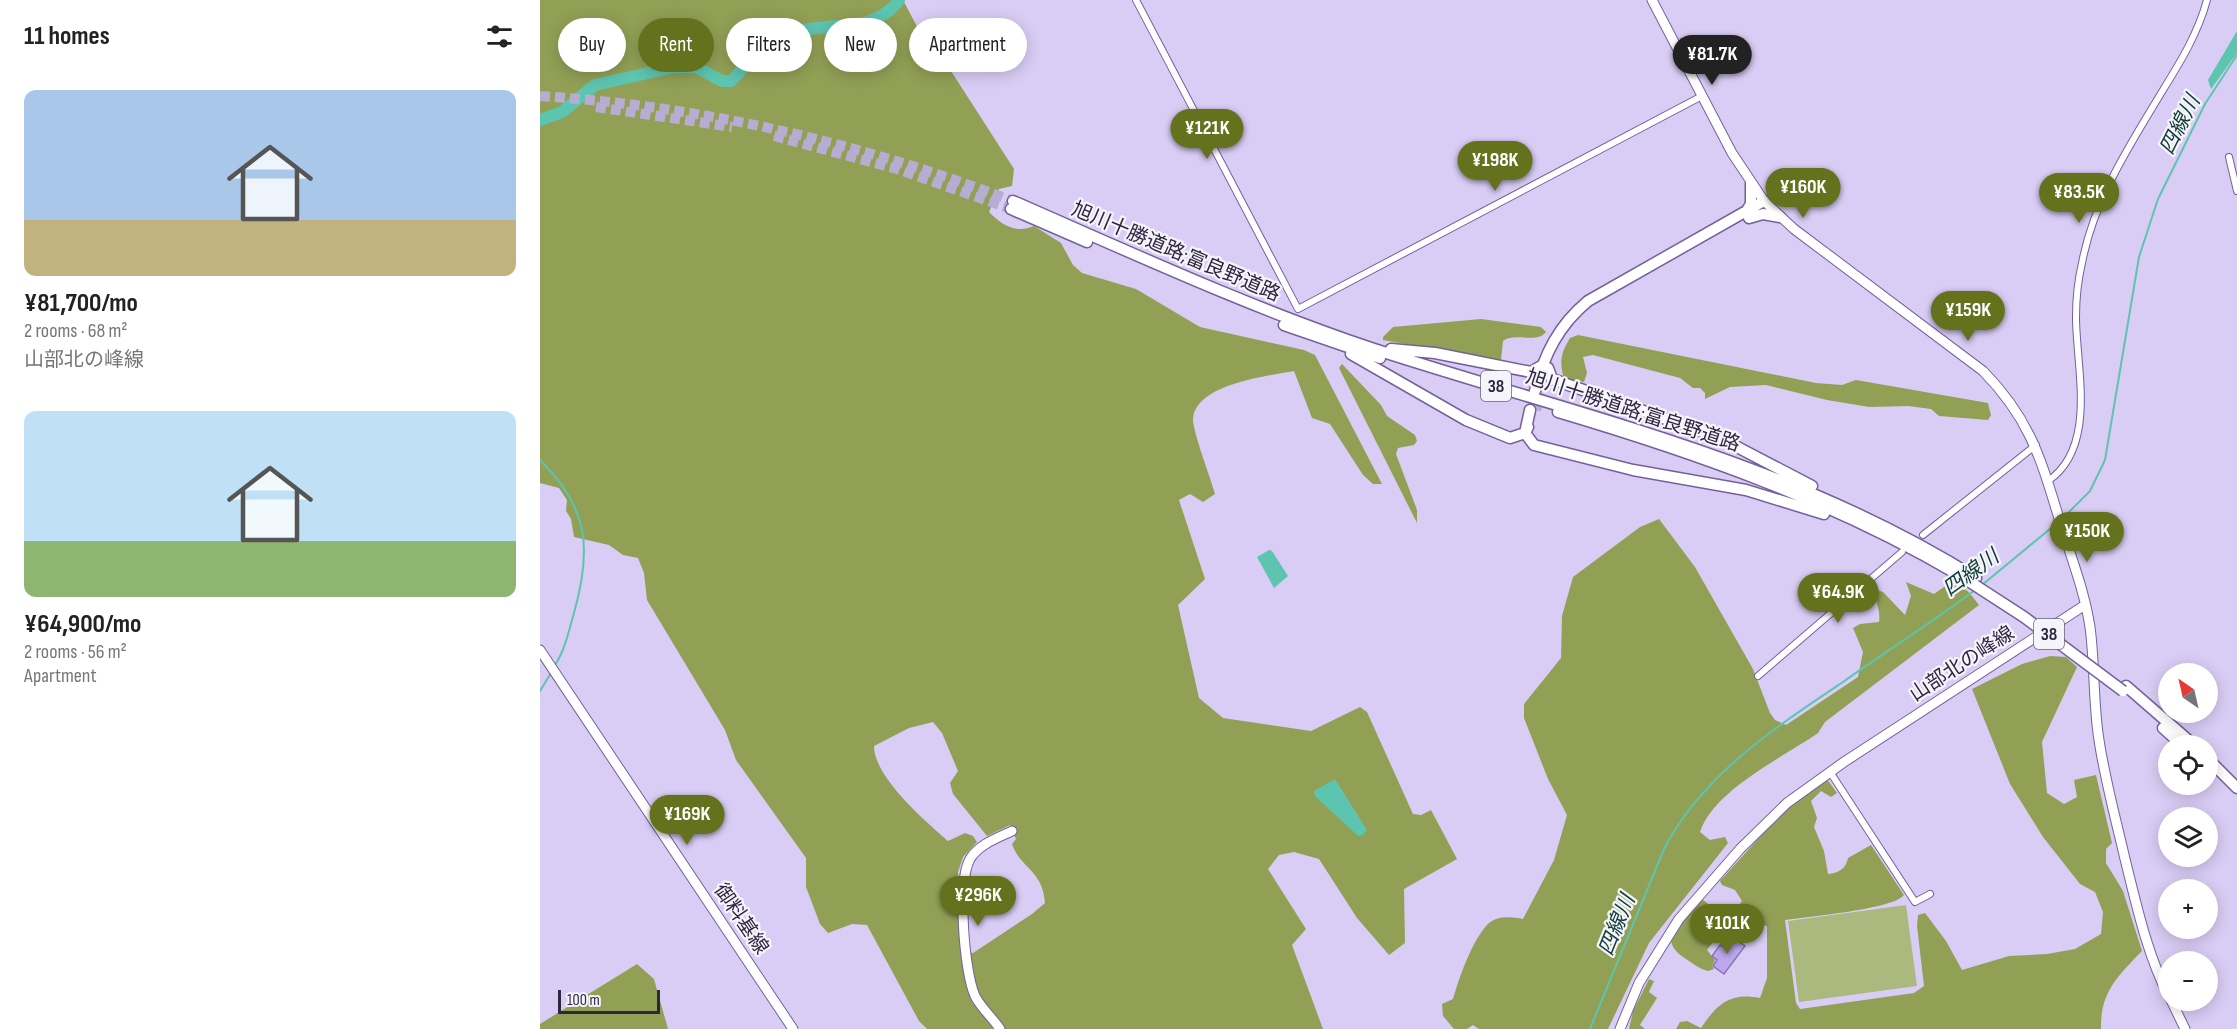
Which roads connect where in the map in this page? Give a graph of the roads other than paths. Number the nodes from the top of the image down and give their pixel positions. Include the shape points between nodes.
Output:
1 (1136, 0) edge
2 (1652, 0) edge
3 (2207, 0) edge
4 (1702, 96) junction
5 (2229, 157) dead end
6 (1751, 184) junction
7 (2237, 191) edge
8 (1766, 204) junction
9 (1747, 215) junction
10 (1780, 217) junction
11 (1332, 343) junction
12 (1373, 348) junction
13 (1544, 367) junction
14 (1538, 392) tunnel mouth
15 (1533, 410) tunnel mouth
16 (1525, 433) junction
17 (2036, 445) junction
18 (2048, 481) junction
19 (1863, 521) junction
20 (1923, 535) dead end
21 (1902, 552) dead end
22 (2085, 605) junction
23 (540, 650) edge
24 (1758, 676) dead end
25 (2125, 688) junction
26 (2172, 735) edge
27 (2182, 735) edge
28 (2218, 769) edge
29 (1830, 772) junction
30 (2218, 779) edge
31 (2237, 788) edge
32 (2237, 798) edge
33 (1011, 831) dead end
34 (1930, 894) dead end
35 (2158, 974) edge
36 (2176, 1011) edge
37 (793, 1029) edge
38 (1000, 1029) edge
39 (1620, 1029) edge
40 (2185, 1029) edge

1 - 4 street via 1298,309
2 - 4 main road
3 - 18 street via 2192,40 2109,183 2088,235 2080,268 2076,316 2078,429 2067,462
4 - 6 main road
5 - 7 street
6 - 8 main road
6 - 9 highway
8 - 9 highway
8 - 10 main road
9 - 10 highway
9 - 13 highway, 38 via 1588,301 1566,321
10 - 17 main road via 1983,371 2016,409
11 - 12 highway, 旭川十勝道路;富良野道路 / 38 via 1204,292 1012,205 1282,317
11 - 16 highway, 38 via 1466,420 1510,438
11 - 19 highway, 旭川十勝道路;富良野道路 / 38 via 1684,452
12 - 13 highway via 1435,353 1531,372
12 - 19 highway, 旭川十勝道路;富良野道路 / 38 via 1687,444 1798,487
13 - 14 highway, 38
13 - 19 highway via 1552,379 1720,438
15 - 16 highway, 38
16 - 19 highway, 38 via 1534,445 1547,449 1633,470 1746,490
17 - 18 main road
17 - 20 street
18 - 22 main road
19 - 25 highway, 旭川十勝道路;富良野道路 / 38 via 1973,580 2069,641
21 - 24 street
22 - 29 main road, 山部北の峰線
22 - 35 main road via 2103,764 2144,933
23 - 37 main road, 御料基線
25 - 26 highway, 旭川十勝道路;富良野道路 / 38
25 - 27 highway, 旭川十勝道路;富良野道路 / 38
28 - 31 highway
29 - 34 street via 1915,902
29 - 39 main road, 山部北の峰線 via 1763,825 1679,919 1643,976
30 - 32 highway
33 - 38 main road via 976,851 964,877 965,953 970,980 975,996
36 - 40 main road

